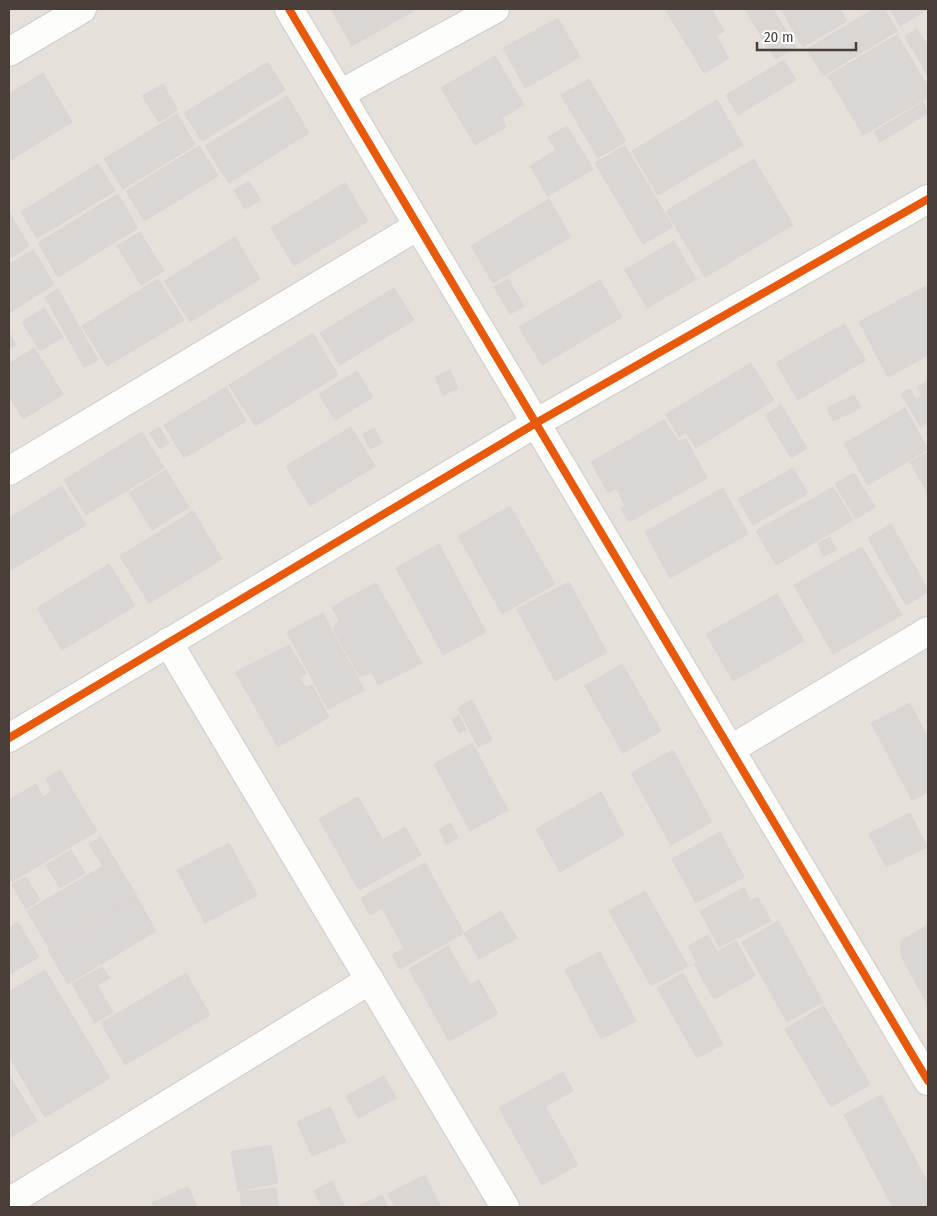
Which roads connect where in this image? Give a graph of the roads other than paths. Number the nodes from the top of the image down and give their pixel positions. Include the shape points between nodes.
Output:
1 (82, 9) edge
2 (289, 9) edge
3 (495, 9) edge
4 (9, 52) edge
5 (340, 94) junction
6 (928, 199) edge
7 (418, 226) junction
8 (536, 423) junction
9 (9, 470) edge
10 (928, 631) edge
11 (168, 642) junction
12 (9, 738) edge
13 (731, 749) junction
14 (370, 980) junction
15 (928, 1081) edge
16 (9, 1202) edge
17 (505, 1207) edge

1 - 4 street
2 - 5 street
3 - 5 street
5 - 7 street
6 - 8 street
7 - 8 street
7 - 9 street
8 - 11 street
8 - 13 street
10 - 13 street
11 - 12 street
11 - 14 street
13 - 15 street
14 - 16 street
14 - 17 street

